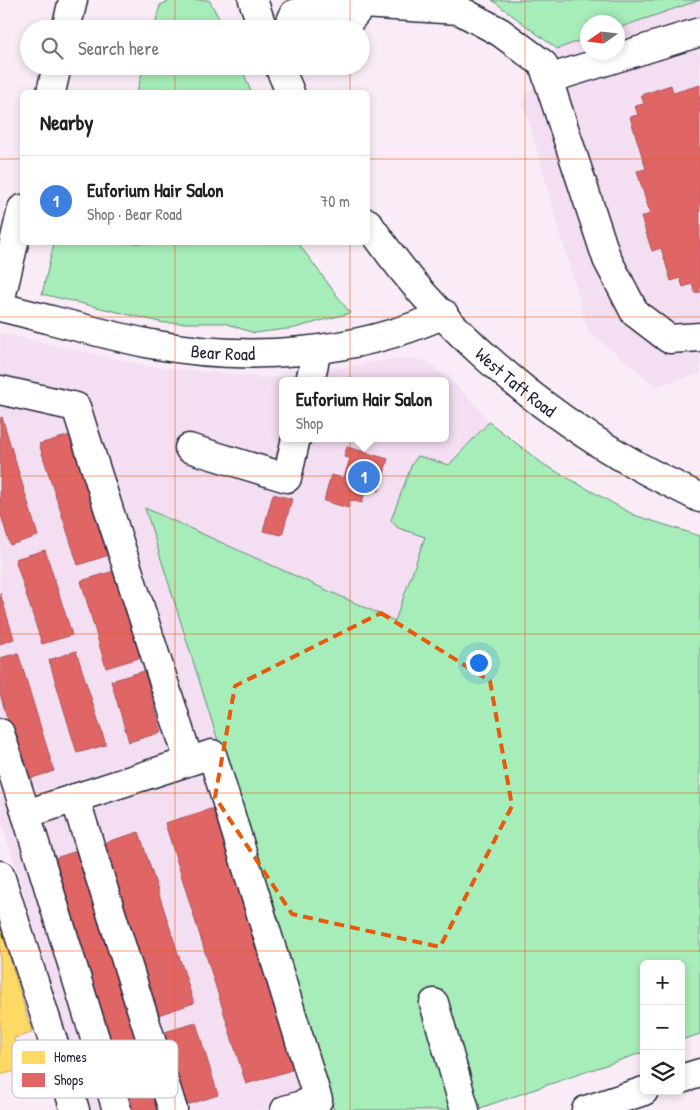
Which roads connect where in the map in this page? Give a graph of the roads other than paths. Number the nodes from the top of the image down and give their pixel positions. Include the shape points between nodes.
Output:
1 (73, 0) edge
2 (252, 0) edge
3 (334, 0) edge
4 (357, 2) edge
5 (68, 20) edge
6 (259, 20) edge
7 (292, 20) edge
8 (349, 20) edge
9 (700, 32) edge
10 (55, 75) edge
11 (283, 75) edge
12 (548, 79) junction
13 (51, 90) edge
14 (289, 90) edge
15 (20, 217) edge
16 (370, 226) edge
17 (0, 302) edge
18 (0, 307) edge
19 (444, 314) junction
20 (700, 337) edge
21 (317, 350) junction
22 (311, 377) edge
23 (0, 390) edge
24 (295, 442) edge
25 (189, 448) dead end
26 (700, 498) edge
27 (0, 733) edge
28 (189, 761) junction
29 (75, 798) junction
30 (26, 814) junction
31 (0, 875) edge
32 (434, 1003) dead end
33 (53, 1040) edge
34 (95, 1040) edge
35 (151, 1040) edge
36 (700, 1073) edge
37 (685, 1078) edge
38 (640, 1092) edge
39 (71, 1098) edge
40 (113, 1098) edge
41 (169, 1098) edge
42 (75, 1110) edge
43 (117, 1110) edge
44 (173, 1110) edge
45 (285, 1110) edge
46 (465, 1110) edge
47 (586, 1110) edge

1 - 5 main road
2 - 6 main road
3 - 7 main road via 294,14
4 - 8 main road
4 - 12 main road via 459,10 500,32 543,64
9 - 12 main road
10 - 13 main road
11 - 14 main road
12 - 20 main road via 607,260 635,313 668,339
15 - 17 main road
16 - 19 main road, West Taft Road via 407,276
18 - 21 main road, Bear Road via 151,344 192,350 260,353
19 - 21 main road, Bear Road via 385,337
19 - 26 main road, West Taft Road via 524,388 571,423 635,465
21 - 22 main road
23 - 28 main road via 76,407
24 - 25 main road via 287,478
27 - 30 main road
28 - 29 main road
28 - 45 main road via 212,754 318,1100
29 - 30 main road
29 - 35 main road
30 - 34 main road
31 - 33 main road
32 - 46 main road
36 - 37 main road
38 - 47 main road
39 - 42 main road
40 - 43 main road
41 - 44 main road

